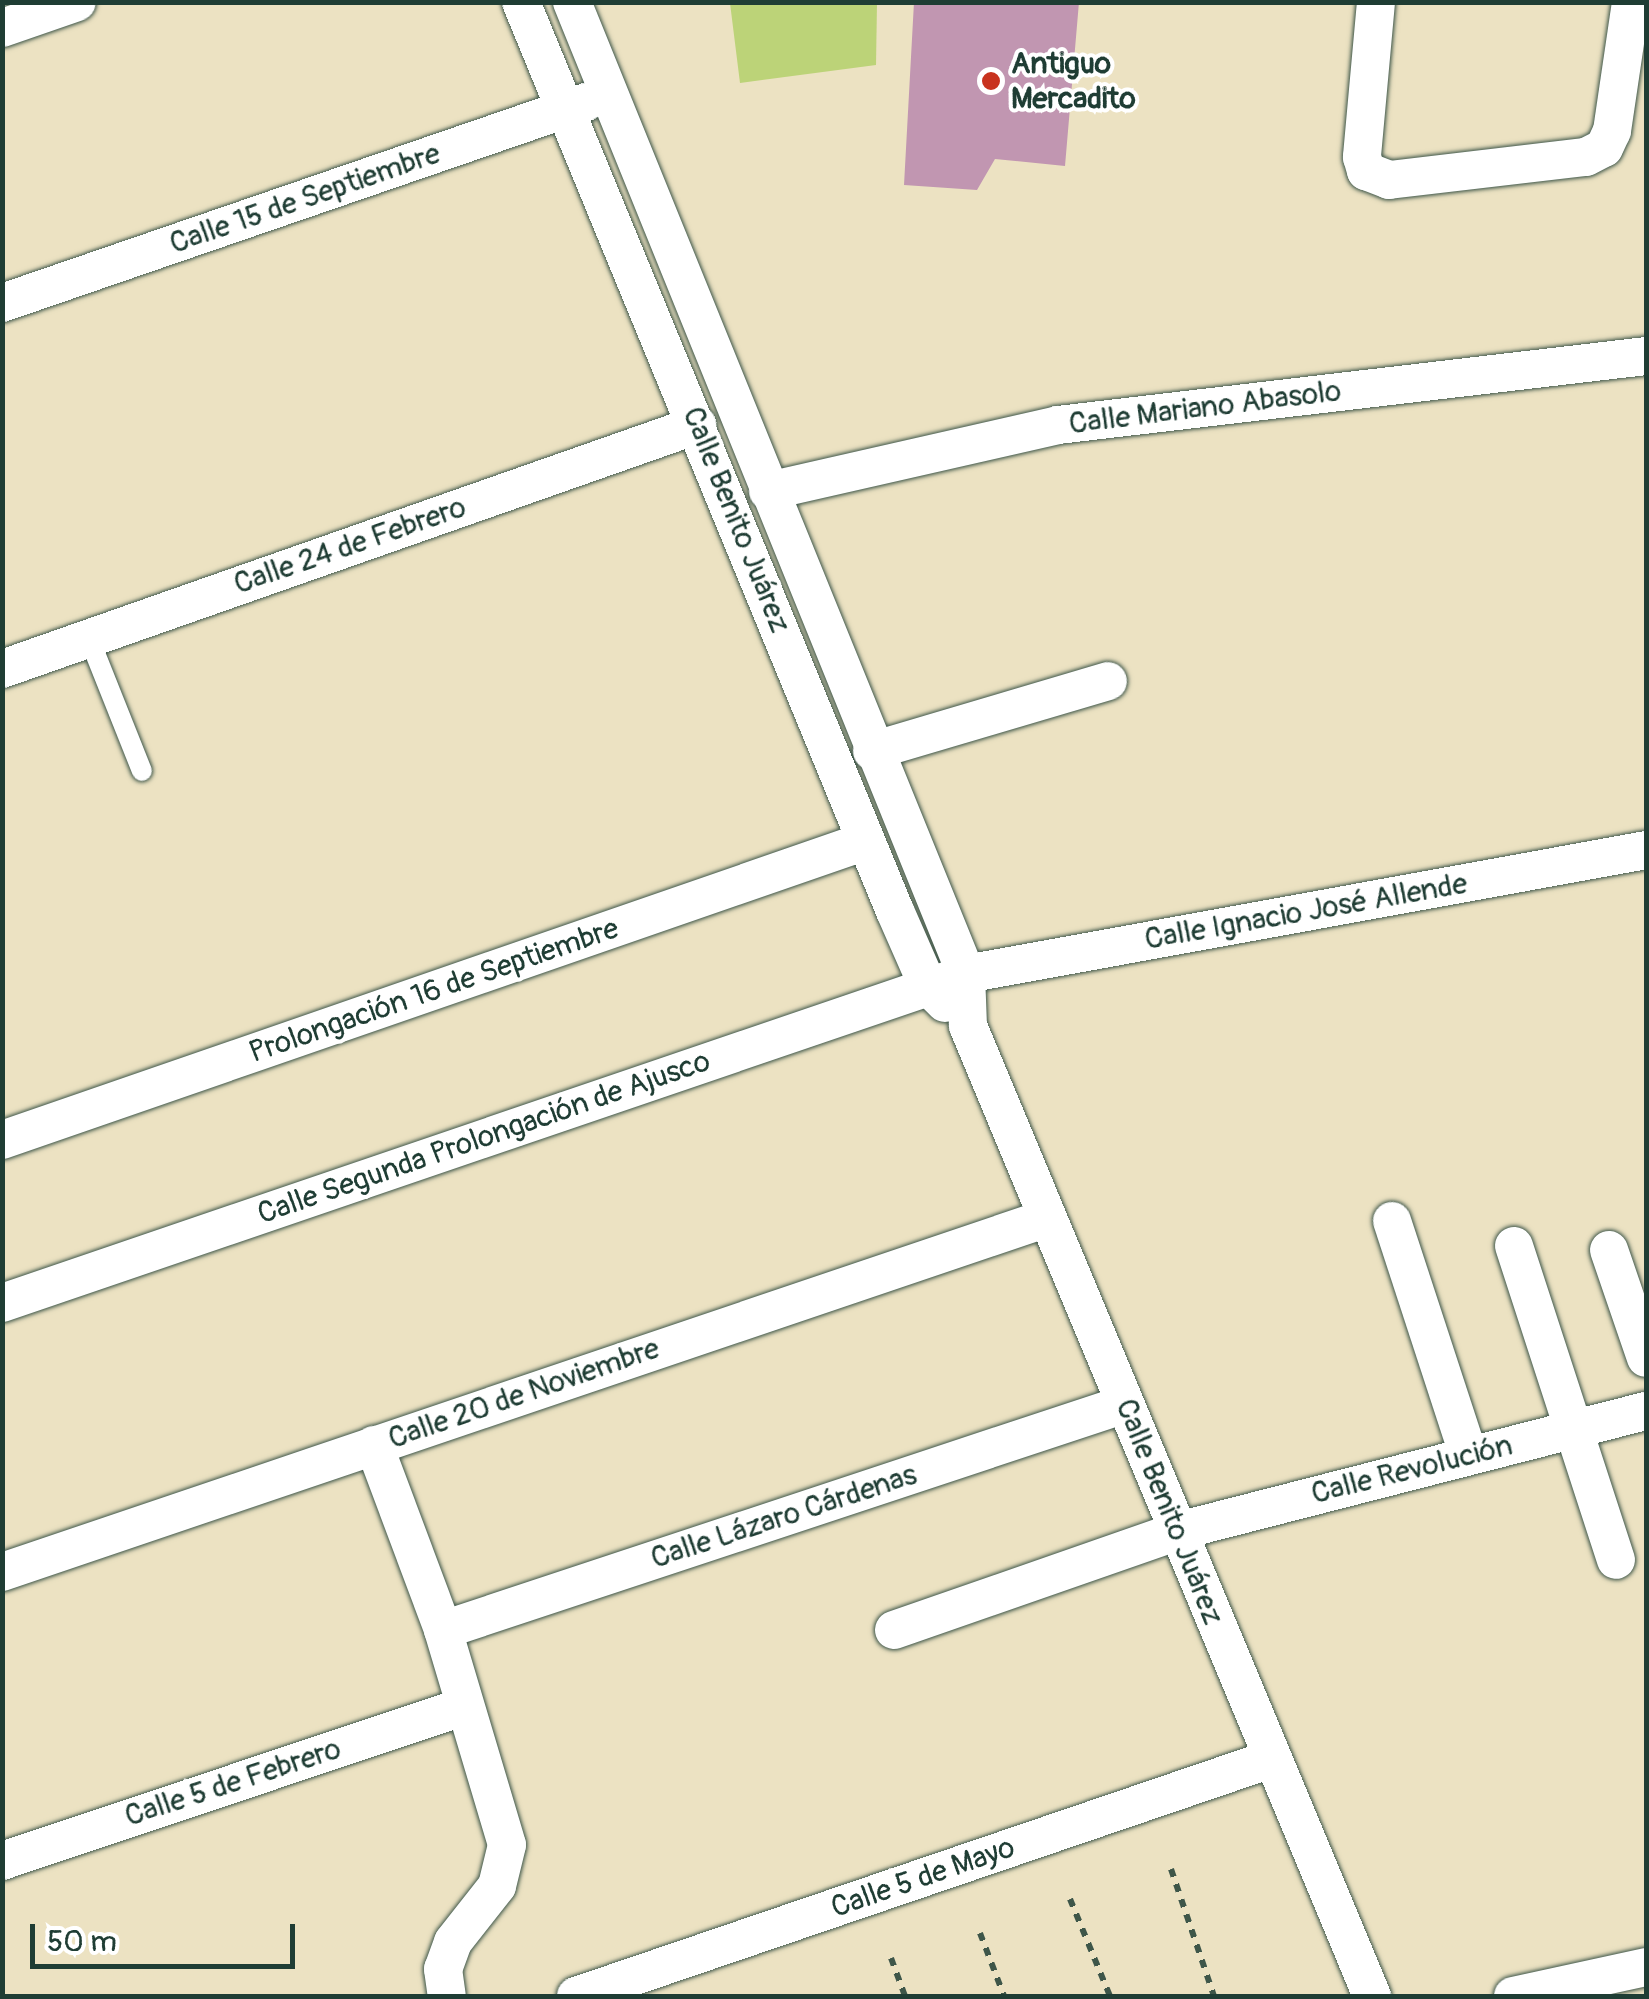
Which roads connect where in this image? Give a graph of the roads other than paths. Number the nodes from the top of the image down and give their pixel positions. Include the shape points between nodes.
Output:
1 (77, 2) edge
2 (521, 2) edge
3 (572, 2) edge
4 (1376, 2) edge
5 (1631, 2) edge
6 (2, 28) edge
7 (607, 96) junction
8 (566, 109) junction
9 (2, 303) edge
10 (1646, 356) edge
11 (698, 425) junction
12 (768, 492) junction
13 (89, 638) junction
14 (2, 669) edge
15 (1108, 680) dead end
16 (872, 751) junction
17 (142, 771) dead end
18 (866, 841) junction
19 (1646, 850) edge
20 (966, 974) junction
21 (928, 986) junction
22 (968, 1026) junction
23 (2, 1140) edge
24 (1047, 1218) junction
25 (1392, 1221) dead end
26 (1514, 1246) dead end
27 (1609, 1250) dead end
28 (2, 1302) edge
29 (1646, 1358) edge
30 (1125, 1404) junction
31 (1646, 1411) edge
32 (1574, 1430) junction
33 (374, 1444) junction
34 (1468, 1453) junction
35 (1178, 1531) junction
36 (1616, 1560) dead end
37 (2, 1572) edge
38 (443, 1630) junction
39 (894, 1630) dead end
40 (464, 1706) junction
41 (1270, 1759) junction
42 (2, 1860) edge
43 (1646, 1967) edge
44 (1575, 1989) edge
45 (447, 1996) edge
46 (576, 1996) edge
47 (1372, 1996) edge
48 (1513, 1996) edge

1 - 6 street
2 - 8 street, Calle Benito Juárez
3 - 7 street, Calle Benito Juárez
4 - 5 street via 1362,157 1366,171 1389,180 1586,157 1604,148
7 - 8 street, Calle 15 de Septiembre
7 - 12 street, Calle Benito Juárez
8 - 9 street, Calle 15 de Septiembre
8 - 11 street, Calle Benito Juárez
10 - 12 street, Calle Mariano Abasolo via 1058,425
11 - 13 street, Calle 24 de Febrero
11 - 18 street, Calle Benito Juárez
12 - 16 street, Calle Benito Juárez
13 - 14 street, Calle 24 de Febrero
13 - 17 lane
15 - 16 street
16 - 20 street, Calle Benito Juárez
18 - 21 street, Calle Benito Juárez
18 - 23 street, Prolongación 16 de Septiembre
19 - 20 street, Calle Ignacio José Allende
20 - 21 street, Calle Segunda Prolongación de Ajusco
20 - 22 street, Calle Benito Juárez
21 - 22 street, Calle Benito Juárez
21 - 28 street, Calle Segunda Prolongación de Ajusco
22 - 24 street, Calle Benito Juárez
24 - 30 street, Calle Benito Juárez
24 - 33 street, Calle 20 de Noviembre
25 - 34 street
26 - 32 street
27 - 29 street
30 - 35 street, Calle Benito Juárez
30 - 38 street, Calle Lázaro Cárdenas
31 - 32 street, Calle Revolución
32 - 34 street, Calle Revolución
32 - 36 street
33 - 37 street, Calle 20 de Noviembre
33 - 38 street
34 - 35 street, Calle Revolución
35 - 39 street, Calle Revolución
35 - 41 street, Calle Benito Juárez
38 - 40 street
40 - 42 street, Calle 5 de Febrero
40 - 45 street via 507,1845 497,1886 454,1942 444,1969
41 - 46 street, Calle 5 de Mayo
41 - 47 street, Calle Benito Juárez
43 - 44 street
44 - 48 street

